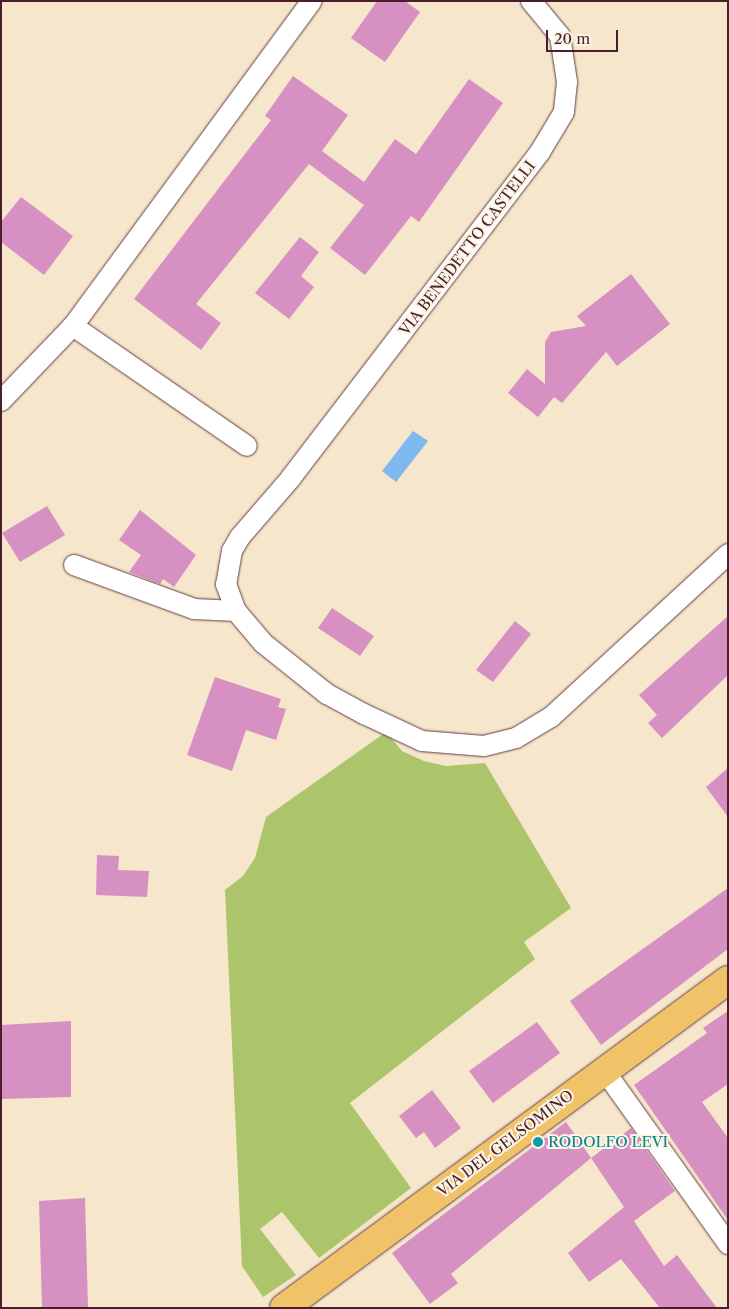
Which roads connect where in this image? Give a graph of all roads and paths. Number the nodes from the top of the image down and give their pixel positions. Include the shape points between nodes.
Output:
1 (312, 1) edge
2 (531, 1) edge
3 (73, 326) junction
4 (1, 401) edge
5 (247, 446) dead end
6 (728, 554) edge
7 (74, 565) dead end
8 (236, 611) junction
9 (728, 980) edge
10 (604, 1070) junction
11 (728, 1244) edge
12 (284, 1308) edge

1 - 3 street
2 - 8 street, VIA BENEDETTO CASTELLI via 560,36 567,82 564,112 540,152 292,478 232,551 226,584
3 - 4 street
3 - 5 street
6 - 8 street, VIA BENEDETTO CASTELLI via 551,717 516,738 484,746 422,741 327,694 262,643
7 - 8 street via 194,609
9 - 10 main road, VIA DEL GELSOMINO
10 - 11 street
10 - 12 main road, VIA DEL GELSOMINO

